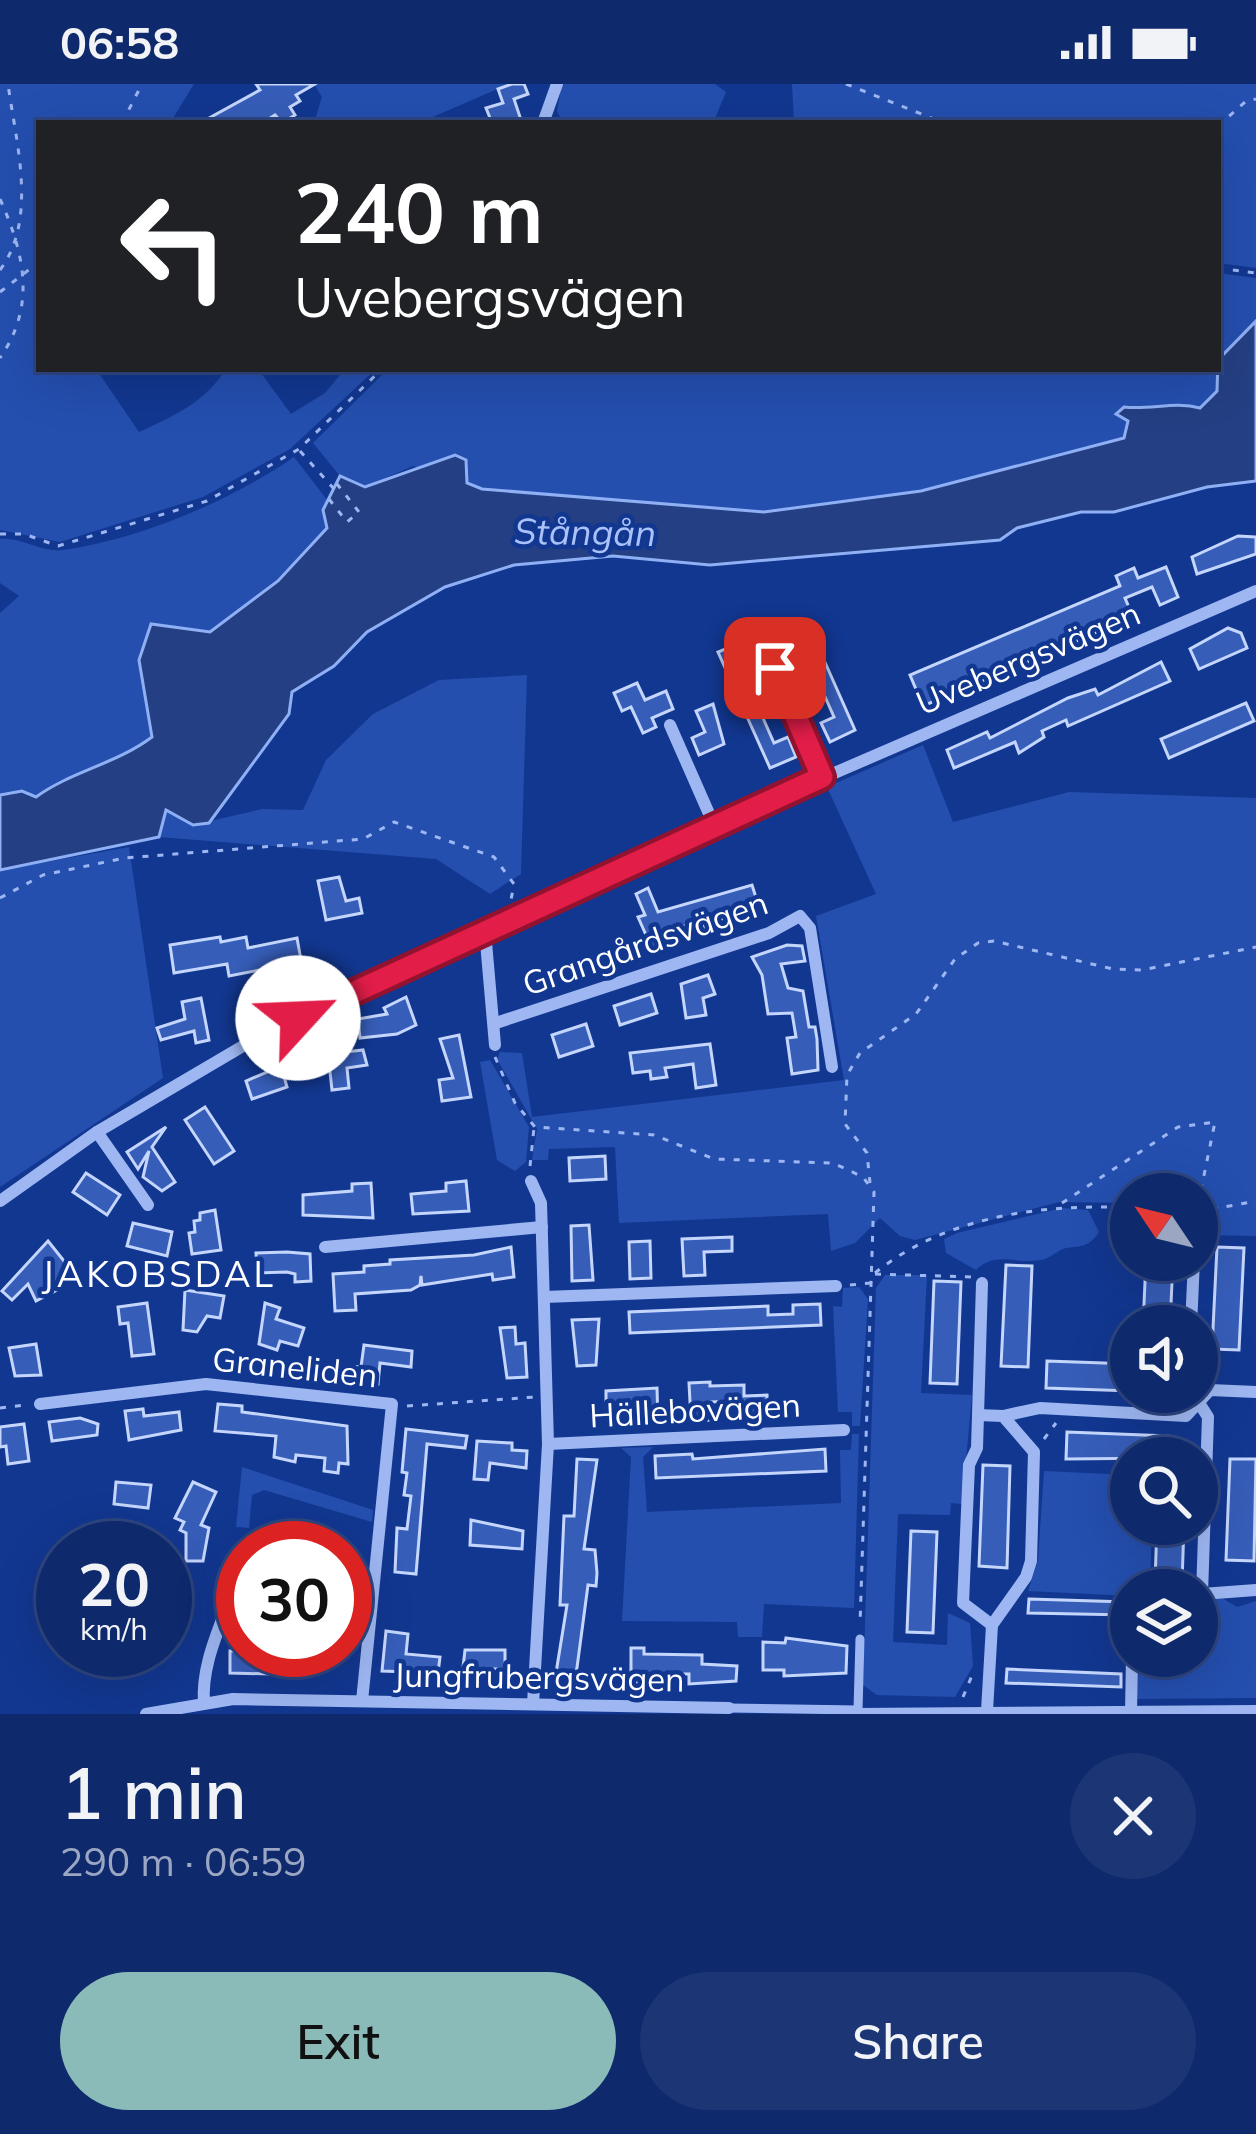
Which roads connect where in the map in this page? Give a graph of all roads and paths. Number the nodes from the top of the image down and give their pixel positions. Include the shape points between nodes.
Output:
1 (8, 84) edge
2 (142, 84) edge
3 (556, 84) edge
4 (846, 84) edge
5 (1256, 99) edge
6 (124, 120) edge
7 (548, 120) edge
8 (935, 120) edge
9 (1221, 123) edge
10 (0, 200) edge
11 (17, 246) junction
12 (36, 264) edge
13 (1221, 268) edge
14 (0, 270) edge
15 (1256, 273) edge
16 (22, 274) junction
17 (0, 292) edge
18 (0, 358) edge
19 (379, 372) edge
20 (299, 449) junction
21 (329, 500) dead end
22 (347, 522) junction
23 (352, 528) dead end
24 (0, 534) edge
25 (1256, 591) edge
26 (775, 668) dead end
27 (670, 725) dead end
28 (822, 777) junction
29 (714, 825) junction
30 (0, 898) edge
31 (508, 921) junction
32 (485, 932) junction
33 (1256, 947) edge
34 (496, 1023) junction
35 (495, 1045) joint
36 (832, 1066) dead end
37 (535, 1127) junction
38 (97, 1132) junction
39 (1205, 1173) edge
40 (530, 1181) joint
41 (870, 1185) junction
42 (0, 1201) edge
43 (1256, 1201) edge
44 (1060, 1204) junction
45 (148, 1205) dead end
46 (1110, 1207) edge
47 (1218, 1207) edge
48 (542, 1227) junction
49 (325, 1247) dead end
50 (873, 1274) junction
51 (872, 1282) junction
52 (982, 1283) joint
53 (836, 1286) joint
54 (544, 1298) junction
55 (1218, 1390) edge
56 (1256, 1392) edge
57 (548, 1394) junction
58 (34, 1404) joint
59 (392, 1404) junction
60 (0, 1408) edge
61 (1064, 1412) junction
62 (1188, 1413) edge
63 (1206, 1413) edge
64 (978, 1415) junction
65 (1003, 1416) junction
66 (844, 1430) dead end
67 (548, 1444) junction
68 (1034, 1452) junction
69 (1201, 1569) edge
70 (1256, 1590) edge
71 (1218, 1593) edge
72 (992, 1625) junction
73 (860, 1639) joint
74 (216, 1641) edge
75 (975, 1668) dead end
76 (1132, 1677) edge
77 (362, 1701) junction
78 (204, 1703) junction
79 (533, 1704) junction
80 (729, 1708) joint
81 (987, 1711) junction
82 (1256, 1711) edge
83 (858, 1712) edge
84 (959, 1713) edge
85 (1131, 1713) edge
86 (1142, 1713) edge
87 (146, 1714) edge

1 - 11 path via 17,126
2 - 6 path
3 - 7 street
4 - 8 path
5 - 9 path
10 - 11 path
11 - 14 path
11 - 16 path
12 - 16 path
13 - 15 path
16 - 17 path
16 - 18 path via 28,298
19 - 20 path
20 - 22 path via 359,512
20 - 24 path via 206,501 79,542 58,546
21 - 22 path
22 - 23 path
25 - 28 street, Uvebergsvägen
26 - 28 street
27 - 29 street
28 - 29 street, Uvebergsvägen
29 - 31 street, Uvebergsvägen
30 - 31 path via 43,875 125,858 362,839 394,822 494,857 514,884
31 - 32 street, Uvebergsvägen
32 - 34 street, Grangårdsvägen
32 - 38 street, Uvebergsvägen via 260,1036
33 - 41 path via 1142,970 994,941 966,950 916,1014 849,1070 845,1124 867,1153
34 - 35 street, Grangårdsvägen
34 - 36 street, Grangårdsvägen via 800,916 810,928
35 - 37 path via 515,1103
37 - 40 path
37 - 41 path via 636,1131 728,1161 833,1163
38 - 42 street, Uvebergsvägen
38 - 45 street
39 - 44 path via 1215,1122 1178,1127
40 - 48 street, Hällebovägen
41 - 50 path
43 - 47 path
44 - 46 path
44 - 50 path via 937,1237
48 - 49 street
48 - 54 street, Hällebovägen
50 - 51 path
50 - 52 path via 969,1274
51 - 53 path
51 - 73 path
52 - 64 street
53 - 54 street
54 - 57 street, Hällebovägen
55 - 56 street
57 - 59 path
57 - 67 street, Hällebovägen
58 - 59 street, Graneliden via 206,1384
58 - 60 path
59 - 77 street, Graneliden
61 - 62 street
61 - 65 street
61 - 68 path
63 - 69 street
64 - 65 street
64 - 72 street via 964,1603
65 - 68 street
66 - 67 street, Hällebovägen
67 - 79 street, Hällebovägen
68 - 72 street via 1031,1561
70 - 71 street
72 - 81 street
73 - 83 lane
74 - 78 street
75 - 84 path
76 - 85 street
77 - 78 street, Jungfrubergsvägen
77 - 79 street, Jungfrubergsvägen
78 - 87 street, Jungfrubergsvägen
79 - 80 street, Jungfrubergsvägen
80 - 83 lane
81 - 84 street
81 - 85 street
82 - 86 street
83 - 84 street
85 - 86 street

